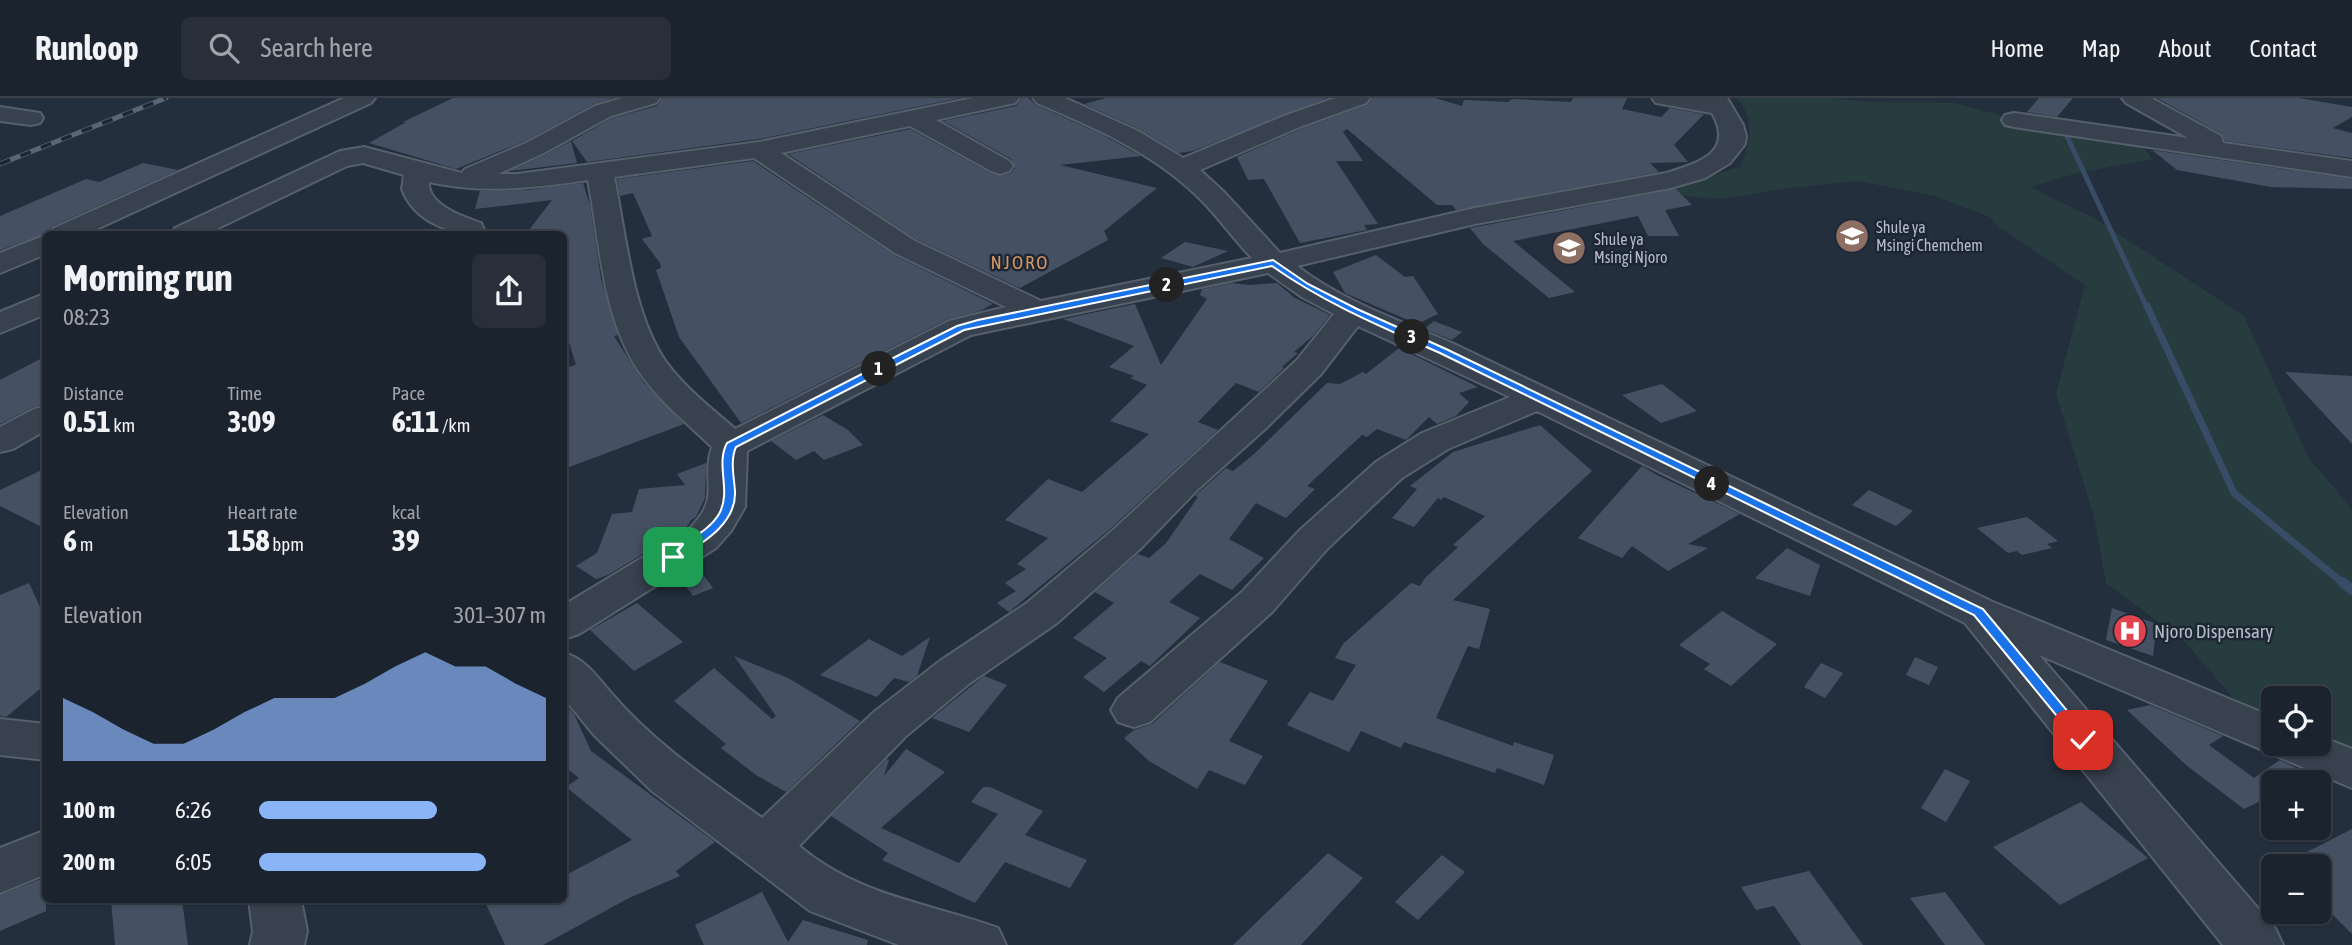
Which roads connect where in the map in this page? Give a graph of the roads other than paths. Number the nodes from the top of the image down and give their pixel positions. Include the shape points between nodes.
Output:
1 (363, 98) edge
2 (648, 98) edge
3 (1007, 98) edge
4 (1045, 98) edge
5 (1358, 98) edge
6 (1664, 98) edge
7 (2134, 98) edge
8 (961, 102) edge
9 (1719, 103) edge
10 (601, 105) edge
11 (0, 114) edge
12 (911, 116) junction
13 (31, 118) dead end
14 (2014, 120) dead end
15 (759, 150) junction
16 (2229, 150) junction
17 (1000, 166) dead end
18 (1182, 168) junction
19 (2352, 169) edge
20 (417, 172) junction
21 (600, 173) junction
22 (461, 181) junction
23 (71, 231) edge
24 (191, 231) edge
25 (471, 231) edge
26 (42, 245) edge
27 (1273, 263) junction
28 (0, 264) edge
29 (42, 304) edge
30 (1034, 309) junction
31 (1353, 311) junction
32 (0, 324) edge
33 (1538, 398) junction
34 (42, 418) edge
35 (0, 441) edge
36 (731, 445) junction
37 (1978, 612) junction
38 (567, 622) edge
39 (567, 673) edge
40 (1134, 710) dead end
41 (2261, 731) edge
42 (0, 737) edge
43 (42, 742) edge
44 (2320, 756) edge
45 (2352, 769) edge
46 (765, 847) junction
47 (42, 853) edge
48 (0, 871) edge
49 (275, 903) edge
50 (277, 945) edge
51 (979, 945) edge
52 (2256, 945) edge

1 - 23 street
2 - 10 street
3 - 8 street
4 - 18 street via 1140,141
5 - 18 street
6 - 9 street
7 - 16 street
8 - 12 street
9 - 27 street via 1731,125 1732,144 1721,158 1696,172
10 - 22 street via 536,148
11 - 13 street
12 - 15 street
12 - 17 street
14 - 16 street
15 - 21 street
15 - 30 street via 905,247
16 - 19 street
18 - 27 street
20 - 22 street
20 - 24 street via 377,157 340,159
20 - 25 street via 419,198
21 - 22 street via 517,182
21 - 36 street via 636,335 653,367
26 - 28 street
27 - 30 street
27 - 31 street
29 - 32 street
30 - 36 street via 960,328
31 - 33 street
31 - 46 street via 1309,367 1126,540 1042,613 955,672 890,724
33 - 37 street
33 - 40 street via 1436,441 1389,470 1313,540 1257,602
34 - 35 street
36 - 38 street via 727,454 730,498 712,529
37 - 41 street
37 - 52 street
39 - 46 street via 610,723 669,778
42 - 43 street
44 - 45 street
46 - 51 street via 828,895 889,919
47 - 48 street
49 - 50 street via 280,931

